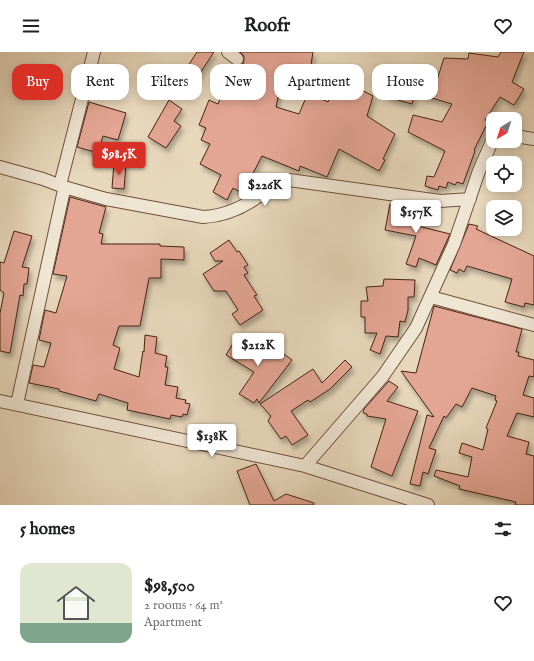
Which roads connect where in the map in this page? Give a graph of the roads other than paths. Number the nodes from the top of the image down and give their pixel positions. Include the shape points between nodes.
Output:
1 (94, 52) edge
2 (522, 137) edge
3 (534, 139) edge
4 (489, 148) edge
5 (0, 167) edge
6 (62, 186) junction
7 (470, 199) junction
8 (431, 297) junction
9 (534, 325) edge
10 (0, 401) edge
11 (17, 404) junction
12 (305, 466) junction
13 (428, 505) edge

1 - 6 street
2 - 3 street
4 - 7 street
5 - 6 street
6 - 7 street via 106,199 203,217 215,216 247,204 280,182 289,180 440,201
6 - 11 street via 64,198
7 - 8 street
8 - 9 street
8 - 12 street via 408,341 383,376
10 - 11 street
11 - 12 street
12 - 13 street

